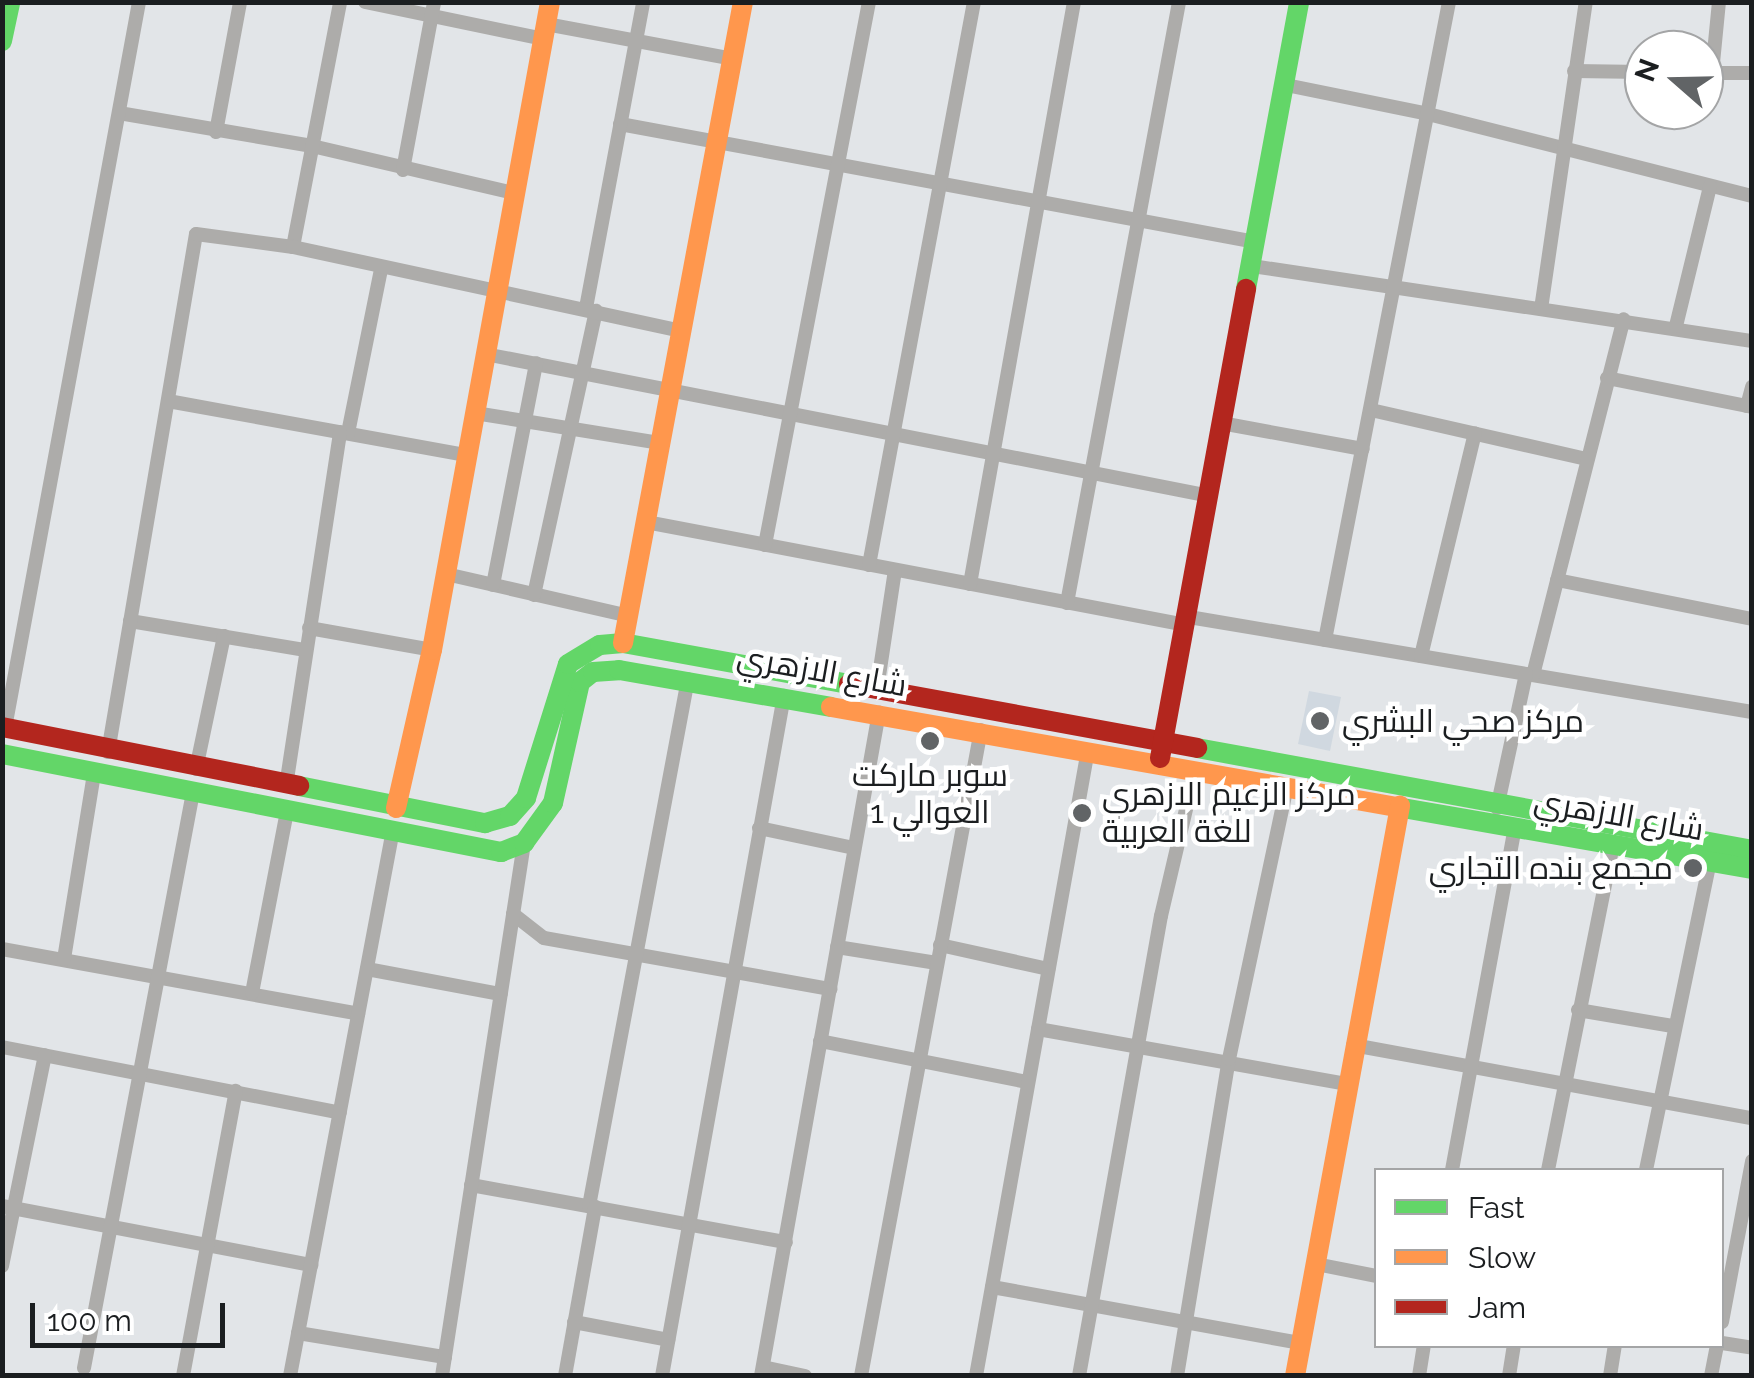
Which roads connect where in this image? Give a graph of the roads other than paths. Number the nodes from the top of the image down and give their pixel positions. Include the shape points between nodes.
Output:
1 (10, 2) edge
2 (138, 2) edge
3 (240, 2) edge
4 (340, 2) edge
5 (365, 2) edge
6 (434, 2) edge
7 (550, 2) edge
8 (643, 2) edge
9 (743, 2) edge
10 (869, 2) edge
11 (974, 2) edge
12 (1074, 2) edge
13 (1179, 2) edge
14 (1299, 2) edge
15 (1449, 2) edge
16 (1586, 2) edge
17 (1719, 2) edge
18 (431, 20) junction
19 (1715, 30) edge
20 (545, 32) junction
21 (2, 40) edge
22 (636, 41) junction
23 (733, 58) junction
24 (1574, 71) junction
25 (1624, 72) edge
26 (1724, 72) edge
27 (1752, 73) edge
28 (1286, 85) junction
29 (119, 113) junction
30 (1428, 114) junction
31 (620, 124) junction
32 (216, 132) junction
33 (718, 141) junction
34 (312, 146) junction
35 (1561, 146) junction
36 (838, 164) junction
37 (404, 170) junction
38 (940, 184) junction
39 (1710, 186) junction
40 (514, 193) junction
41 (1752, 196) edge
42 (1037, 200) junction
43 (1138, 220) junction
44 (1256, 242) junction
45 (293, 247) junction
46 (1252, 266) junction
47 (381, 269) junction
48 (1395, 288) junction
49 (497, 289) junction
50 (1541, 309) junction
51 (591, 310) junction
52 (1624, 319) junction
53 (1676, 326) junction
54 (682, 331) junction
55 (1752, 340) edge
56 (486, 354) junction
57 (536, 362) junction
58 (582, 370) junction
59 (1608, 378) junction
60 (672, 386) junction
61 (1752, 387) edge
62 (168, 400) junction
63 (1749, 407) edge
64 (1371, 410) junction
65 (790, 412) junction
66 (475, 414) junction
67 (526, 422) junction
68 (1221, 423) junction
69 (570, 429) junction
70 (344, 432) junction
71 (894, 432) junction
72 (1475, 433) junction
73 (661, 443) junction
74 (1363, 449) junction
75 (990, 450) junction
76 (466, 455) junction
77 (1587, 459) junction
78 (1091, 468) junction
79 (1205, 494) junction
80 (646, 522) junction
81 (765, 545) junction
82 (869, 564) junction
83 (895, 570) junction
84 (446, 574) junction
85 (1557, 580) junction
86 (970, 584) junction
87 (493, 585) junction
88 (534, 595) junction
89 (1067, 603) junction
90 (628, 616) junction
91 (1752, 619) edge
92 (1182, 620) junction
93 (130, 621) junction
94 (310, 628) junction
95 (224, 636) junction
96 (1325, 640) junction
97 (623, 643) junction
98 (306, 650) junction
99 (432, 650) junction
100 (1421, 656) junction
101 (1530, 674) junction
102 (688, 679) junction
103 (878, 689) junction
104 (784, 696) junction
105 (879, 712) junction
106 (1752, 712) edge
107 (4, 728) edge
108 (982, 730) junction
109 (1088, 750) junction
110 (108, 752) junction
111 (2, 754) edge
112 (1161, 754) junction
113 (196, 768) junction
114 (1195, 771) junction
115 (94, 774) junction
116 (286, 786) junction
117 (1287, 787) junction
118 (193, 792) junction
119 (1400, 806) junction
120 (396, 808) junction
121 (1497, 808) junction
122 (287, 811) junction
123 (759, 828) junction
124 (1516, 828) junction
125 (392, 835) junction
126 (524, 843) junction
127 (1613, 844) junction
128 (854, 848) junction
129 (1752, 850) edge
130 (1710, 862) junction
131 (1752, 870) edge
132 (513, 914) junction
133 (940, 945) junction
134 (837, 947) junction
135 (2, 948) edge
136 (640, 957) junction
137 (64, 959) junction
138 (937, 963) junction
139 (367, 969) junction
140 (1048, 969) junction
141 (733, 974) junction
142 (158, 978) junction
143 (830, 990) junction
144 (252, 993) junction
145 (501, 994) junction
146 (1578, 1010) junction
147 (358, 1014) junction
148 (1672, 1026) junction
149 (1038, 1029) junction
150 (820, 1041) junction
151 (1138, 1044) junction
152 (1353, 1046) junction
153 (2, 1047) edge
154 (46, 1055) junction
155 (1229, 1059) junction
156 (919, 1060) junction
157 (1469, 1067) junction
158 (140, 1072) junction
159 (1028, 1082) junction
160 (1346, 1084) junction
161 (1565, 1084) junction
162 (236, 1091) junction
163 (1659, 1101) junction
164 (340, 1113) junction
165 (1752, 1118) edge
166 (1752, 1161) edge
167 (1452, 1168) edge
168 (1548, 1168) edge
169 (1646, 1168) edge
170 (471, 1185) junction
171 (1748, 1203) edge
172 (8, 1207) edge
173 (592, 1207) junction
174 (690, 1224) junction
175 (111, 1226) junction
176 (786, 1242) junction
177 (208, 1243) junction
178 (1316, 1264) junction
179 (310, 1265) junction
180 (2, 1266) edge
181 (1374, 1276) edge
182 (992, 1287) junction
183 (1092, 1306) junction
184 (1724, 1313) edge
185 (1187, 1321) junction
186 (574, 1322) junction
187 (298, 1333) junction
188 (668, 1340) junction
189 (1301, 1343) junction
190 (1724, 1345) edge
191 (1424, 1348) edge
192 (1514, 1348) edge
193 (1615, 1348) edge
194 (1718, 1348) edge
195 (1752, 1348) edge
196 (445, 1357) junction
197 (84, 1368) dead end
198 (762, 1371) edge
199 (183, 1376) edge
200 (290, 1376) edge
201 (442, 1376) edge
202 (565, 1376) edge
203 (662, 1376) edge
204 (806, 1376) edge
205 (861, 1376) edge
206 (976, 1376) edge
207 (1079, 1376) edge
208 (1177, 1376) edge
209 (1295, 1376) edge
210 (1419, 1376) edge
211 (1509, 1376) edge
212 (1610, 1376) edge
213 (1712, 1376) edge

1 - 21 street
2 - 29 street
3 - 32 street
4 - 34 street
5 - 18 street
6 - 18 street
7 - 20 street
8 - 22 street
9 - 23 street
10 - 36 street
11 - 38 street
12 - 42 street
13 - 43 street
14 - 28 street
15 - 30 street
16 - 24 street
17 - 19 street
18 - 20 street
18 - 37 street
20 - 22 street
20 - 40 street
22 - 23 street
22 - 31 street
23 - 33 street
24 - 25 street
24 - 35 street
26 - 27 street
28 - 30 street
28 - 44 street
29 - 32 street
29 - 107 street
30 - 35 street
30 - 48 street
31 - 33 street
31 - 51 street
32 - 34 street
33 - 36 street
33 - 54 street
34 - 37 street
34 - 45 street
35 - 39 street
35 - 50 street
36 - 38 street
36 - 65 street
37 - 40 street
38 - 42 street
38 - 71 street
39 - 41 street
39 - 53 street
40 - 49 street
42 - 43 street
42 - 75 street
43 - 44 street
43 - 78 street
44 - 46 street
45 - 47 street
45 - 62 street via 196,234
46 - 48 street
46 - 68 street
47 - 49 street
47 - 70 street
48 - 50 street
48 - 64 street
49 - 51 street
49 - 56 street
50 - 52 street
51 - 54 street
51 - 58 street
52 - 53 street
52 - 59 street
53 - 55 street
54 - 60 street
56 - 57 street
56 - 66 street
57 - 58 street
57 - 67 street
58 - 60 street
58 - 69 street
59 - 63 street
59 - 77 street
60 - 65 street
60 - 73 street
61 - 63 street
62 - 70 street
62 - 93 street
64 - 72 street
64 - 74 street
65 - 71 street
65 - 81 street
66 - 67 street
66 - 76 street
67 - 69 street
67 - 87 street
68 - 74 street
68 - 79 street
69 - 73 street
69 - 88 street
70 - 76 street
70 - 94 street
71 - 75 street
71 - 82 street
72 - 77 street
72 - 100 street
73 - 80 street
74 - 96 street
75 - 78 street
75 - 86 street
76 - 84 street
77 - 85 street
78 - 79 street
78 - 89 street
79 - 92 street
80 - 81 street
80 - 90 street
81 - 82 street
82 - 83 street
83 - 86 street
83 - 103 street
84 - 87 street
84 - 99 street
85 - 91 street
85 - 101 street
86 - 89 street
87 - 88 street
88 - 90 street
89 - 92 street
90 - 97 street
92 - 96 street
92 - 112 street
93 - 95 street
93 - 110 street
94 - 98 street
94 - 99 street
95 - 98 street
95 - 113 street
96 - 100 street
97 - 103 street, شارع الازهري
97 - 120 street, شارع الازهري via 600,644 568,664 537,772 510,816 485,823
98 - 116 street
99 - 120 street
100 - 101 street
101 - 106 street
101 - 121 street
102 - 104 street, شارع الازهري
102 - 126 street, شارع الازهري via 619,670 587,675 576,693 554,803
102 - 136 street
103 - 112 street, شارع الازهري
104 - 105 street, شارع الازهري
104 - 123 street
105 - 108 street, شارع الازهري
105 - 128 street
107 - 110 street, شارع الازهري
108 - 109 street, شارع الازهري
108 - 133 street
109 - 112 street, شارع الازهري
109 - 140 street
110 - 113 street, شارع الازهري
111 - 115 street
112 - 114 street, شارع الازهري
112 - 121 street, شارع الازهري
113 - 116 street, شارع الازهري
114 - 117 street, شارع الازهري
114 - 151 street
115 - 118 street
115 - 137 street
116 - 120 street, شارع الازهري
117 - 119 street, شارع الازهري
117 - 155 street
118 - 122 street
118 - 142 street
119 - 124 street, شارع الازهري
119 - 152 street
121 - 129 street, شارع الازهري
122 - 125 street
122 - 144 street
123 - 128 street
123 - 141 street
124 - 127 street, شارع الازهري
124 - 157 street
125 - 126 street via 486,852
125 - 139 street
126 - 132 street
127 - 130 street, شارع الازهري
127 - 146 street
128 - 134 street
130 - 131 street, شارع الازهري
130 - 148 street
132 - 136 street via 544,938
132 - 145 street
133 - 138 street
133 - 140 street
134 - 138 street
134 - 143 street
135 - 137 street
136 - 141 street
136 - 173 street
137 - 142 street
138 - 156 street
139 - 145 street
139 - 147 street
140 - 149 street
141 - 143 street
141 - 174 street
142 - 144 street
142 - 158 street
143 - 150 street
144 - 147 street
145 - 170 street
146 - 148 street
146 - 161 street
147 - 164 street
148 - 163 street
149 - 151 street
149 - 159 street
150 - 156 street
150 - 176 street
151 - 155 street
151 - 183 street
152 - 157 street
152 - 160 street
153 - 154 street
154 - 158 street
154 - 172 street
155 - 160 street
155 - 185 street
156 - 159 street
156 - 205 street
157 - 161 street
157 - 167 street
158 - 162 street
158 - 175 street
159 - 182 street
160 - 178 street
161 - 163 street
161 - 168 street
162 - 164 street
162 - 177 street
163 - 165 street
163 - 169 street
164 - 179 street
166 - 171 street
170 - 173 street
170 - 196 street
171 - 184 street
172 - 175 street
172 - 180 street
173 - 174 street
173 - 186 street
174 - 176 street
174 - 188 street
175 - 177 street
175 - 197 street
176 - 198 street
177 - 179 street
177 - 199 street
178 - 181 street
178 - 189 street
179 - 187 street
182 - 183 street
182 - 206 street
183 - 185 street
183 - 207 street
185 - 189 street
185 - 208 street
186 - 188 street
186 - 202 street
187 - 196 street
187 - 200 street
188 - 203 street
189 - 209 street
190 - 195 street
191 - 210 street
192 - 211 street
193 - 212 street
194 - 213 street
196 - 201 street
198 - 204 street

